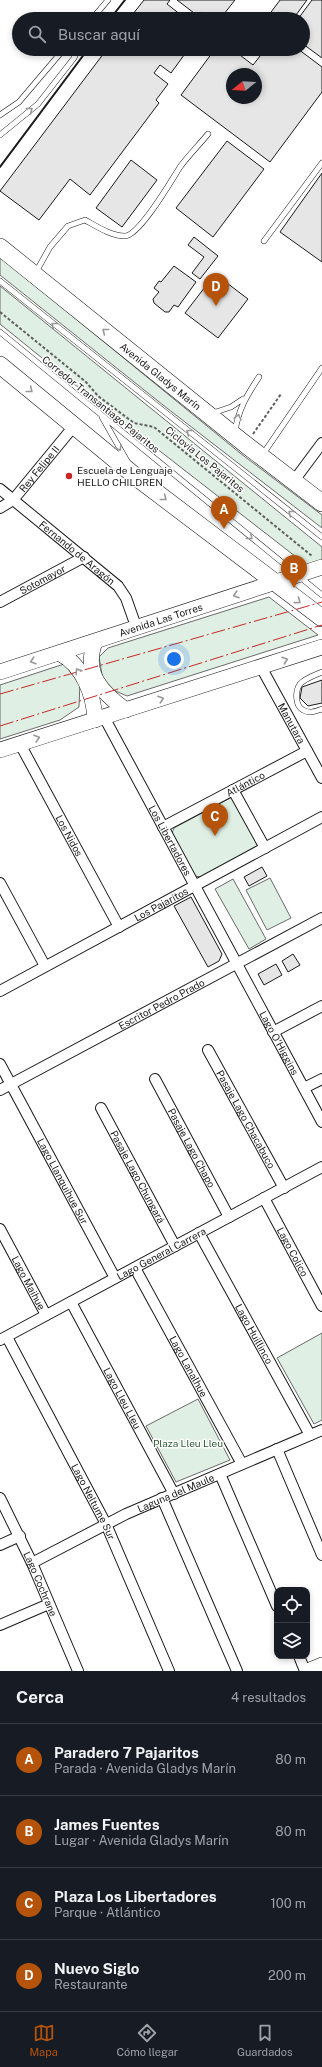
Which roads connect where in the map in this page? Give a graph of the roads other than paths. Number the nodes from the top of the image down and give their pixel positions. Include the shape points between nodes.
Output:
1 (108, 0) edge
2 (98, 12) edge
3 (58, 56) edge
4 (75, 56) edge
5 (0, 115) edge
6 (208, 134) dead end
7 (0, 135) edge
8 (322, 163) edge
9 (264, 241) dead end
10 (0, 247) edge
11 (34, 275) junction
12 (0, 282) edge
13 (0, 332) edge
14 (0, 365) edge
15 (322, 368) edge
16 (259, 377) dead end
17 (244, 399) junction
18 (210, 414) junction
19 (101, 415) junction
20 (74, 426) junction
21 (240, 440) junction
22 (322, 443) edge
23 (261, 456) junction
24 (140, 480) junction
25 (293, 482) junction
26 (0, 489) edge
27 (14, 500) junction
28 (322, 503) edge
29 (0, 508) edge
30 (322, 537) edge
31 (84, 557) junction
32 (319, 564) edge
33 (297, 575) junction
34 (273, 583) junction
35 (322, 595) edge
36 (0, 602) edge
37 (322, 618) edge
38 (137, 628) junction
39 (95, 642) junction
40 (322, 647) edge
41 (59, 653) junction
42 (261, 668) junction
43 (0, 672) edge
44 (322, 672) edge
45 (322, 709) edge
46 (126, 710) junction
47 (99, 719) junction
48 (20, 744) junction
49 (0, 750) edge
50 (307, 751) junction
51 (322, 778) edge
52 (233, 790) junction
53 (322, 817) edge
54 (163, 827) junction
55 (264, 848) junction
56 (0, 883) edge
57 (195, 886) junction
58 (322, 918) edge
59 (119, 927) junction
60 (236, 963) junction
61 (45, 966) junction
62 (0, 990) edge
63 (322, 1006) edge
64 (273, 1032) junction
65 (208, 1050) dead end
66 (0, 1064) edge
67 (155, 1079) dead end
68 (322, 1079) edge
69 (11, 1084) junction
70 (304, 1088) junction
71 (0, 1090) edge
72 (101, 1108) dead end
73 (322, 1122) edge
74 (322, 1167) edge
75 (284, 1188) junction
76 (264, 1198) junction
77 (229, 1217) junction
78 (0, 1229) edge
79 (199, 1233) junction
80 (175, 1246) junction
81 (135, 1268) junction
82 (115, 1278) junction
83 (71, 1302) junction
84 (322, 1306) edge
85 (46, 1315) junction
86 (3, 1338) edge
87 (322, 1430) edge
88 (310, 1435) junction
89 (277, 1449) junction
90 (242, 1464) junction
91 (220, 1474) junction
92 (174, 1494) junction
93 (0, 1498) edge
94 (162, 1498) junction
95 (106, 1524) junction
96 (20, 1536) junction
97 (0, 1545) edge
98 (322, 1555) edge
99 (32, 1563) junction
100 (274, 1599) edge
101 (49, 1604) junction
102 (0, 1625) edge
103 (299, 1659) edge
104 (322, 1666) edge
105 (77, 1671) edge
106 (169, 1671) edge
107 (237, 1671) edge
108 (305, 1671) edge
109 (310, 1671) edge

1 - 2 lane
3 - 5 lane via 19,102
7 -> 4 lane via 38,104
6 - 11 lane via 180,167 165,193 133,233 125,236 109,232 85,220 68,226 50,247
8 - 9 lane
10 - 11 main road, Avenida Gladys Marín
18 -> 11 main road, Avenida Gladys Marín
30 -> 12 lane
13 - 19 lane, Corredor Transantiago Pajaritos
14 -> 20 main road
15 - 23 lane
16 - 17 lane
17 - 18 lane via 231,407
21 -> 17 lane via 237,417
18 - 21 main road, Avenida Gladys Marín
19 -> 24 lane
19 -> 33 lane, Corredor Transantiago Pajaritos
20 - 24 main road
20 - 27 street, Rey Felipe II
21 - 23 main road, Avenida Gladys Marín
22 - 25 street
23 - 25 main road, Avenida Gladys Marín
24 -> 34 main road
25 - 28 main road, Avenida Gladys Marín
26 - 27 street, Fernando de Aragón
27 - 29 street, Rey Felipe II
27 - 31 street, Fernando de Aragón
31 - 36 street, Sotomayor
31 - 38 street, Fernando de Aragón via 113,580 123,592
32 - 33 street, Avenida Las Torres
33 - 34 street, Avenida Las Torres
33 - 35 lane, Corredor Transantiago Pajaritos
34 -> 37 main road
34 -> 38 street, Avenida Las Torres
38 - 39 street, Avenida Las Torres
39 - 41 street, Avenida Las Torres
39 - 46 street via 91,657 96,679 107,695
42 -> 40 street
41 -> 43 street, Avenida Las Torres
47 -> 41 street via 88,687 72,662
46 -> 42 street
42 - 50 street, Manutara
44 - 45 lane via 300,683 296,692 298,703 303,710 312,712
46 - 47 street
48 -> 47 street
47 - 54 street, Los Libertadores
48 - 49 street
48 - 59 street, Los Nidos
50 - 51 street, Manutara
50 - 52 street, Atlántico
52 - 54 street, Atlántico
52 - 55 street
53 - 55 street, Los Pajaritos
54 - 57 street, Los Libertadores
55 - 57 street, Los Pajaritos
56 - 61 street
57 - 59 street, Los Pajaritos
57 - 60 street, Los Libertadores
58 - 60 street, Escritor Pedro Prado
59 - 61 street, Los Pajaritos
60 - 64 street, Lago O'Higgins
60 - 69 street, Escritor Pedro Prado
61 - 62 street, Los Pajaritos
63 - 64 street
64 - 70 street, Lago O'Higgins
65 - 75 street, Pasaje Lago Chacabuco
66 - 69 street, Lago Llanquihue Sur
67 - 77 street, Pasaje Lago Chapo
68 - 70 street
69 - 71 street, Escritor Pedro Prado
69 - 82 street, Lago Llanquihue Sur
70 - 73 street, Lago O'Higgins
72 - 80 street, Pasaje Lago Chungará
74 - 75 street, Lago General Carrera
75 - 76 street, Lago General Carrera
76 - 77 street, Lago General Carrera
76 - 84 street, Lago Colico
77 - 79 street, Lago General Carrera
78 - 85 street, Lago Maihue
79 - 80 street, Lago General Carrera
79 - 88 street, Lago Huillinco
80 - 81 street, Lago General Carrera
81 - 82 street, Lago General Carrera
81 - 90 street, Lago Lanalhue
82 - 83 street, Lago General Carrera
83 - 85 street, Lago General Carrera
83 - 92 street, Lago Lleu Lleu
85 - 86 street, Lago General Carrera
86 - 95 street, Lago Neltume Sur
87 - 88 street, Laguna del Maule
88 - 89 street, Laguna del Maule
89 - 90 street, Laguna del Maule
89 - 98 street
90 - 91 street, Laguna del Maule
91 - 92 street, Laguna del Maule
91 - 100 street
92 - 94 street, Laguna del Maule
93 - 96 street, Lago Cochrane
94 - 95 street, Laguna del Maule
94 - 107 street
95 - 99 street, Laguna del Maule
95 - 106 street, Lago Neltume Sur
96 - 97 street
96 - 99 street, Lago Cochrane
99 - 101 street, Lago Cochrane
101 - 102 street
101 - 105 street, Lago Cochrane
103 - 108 street
104 - 109 main road

